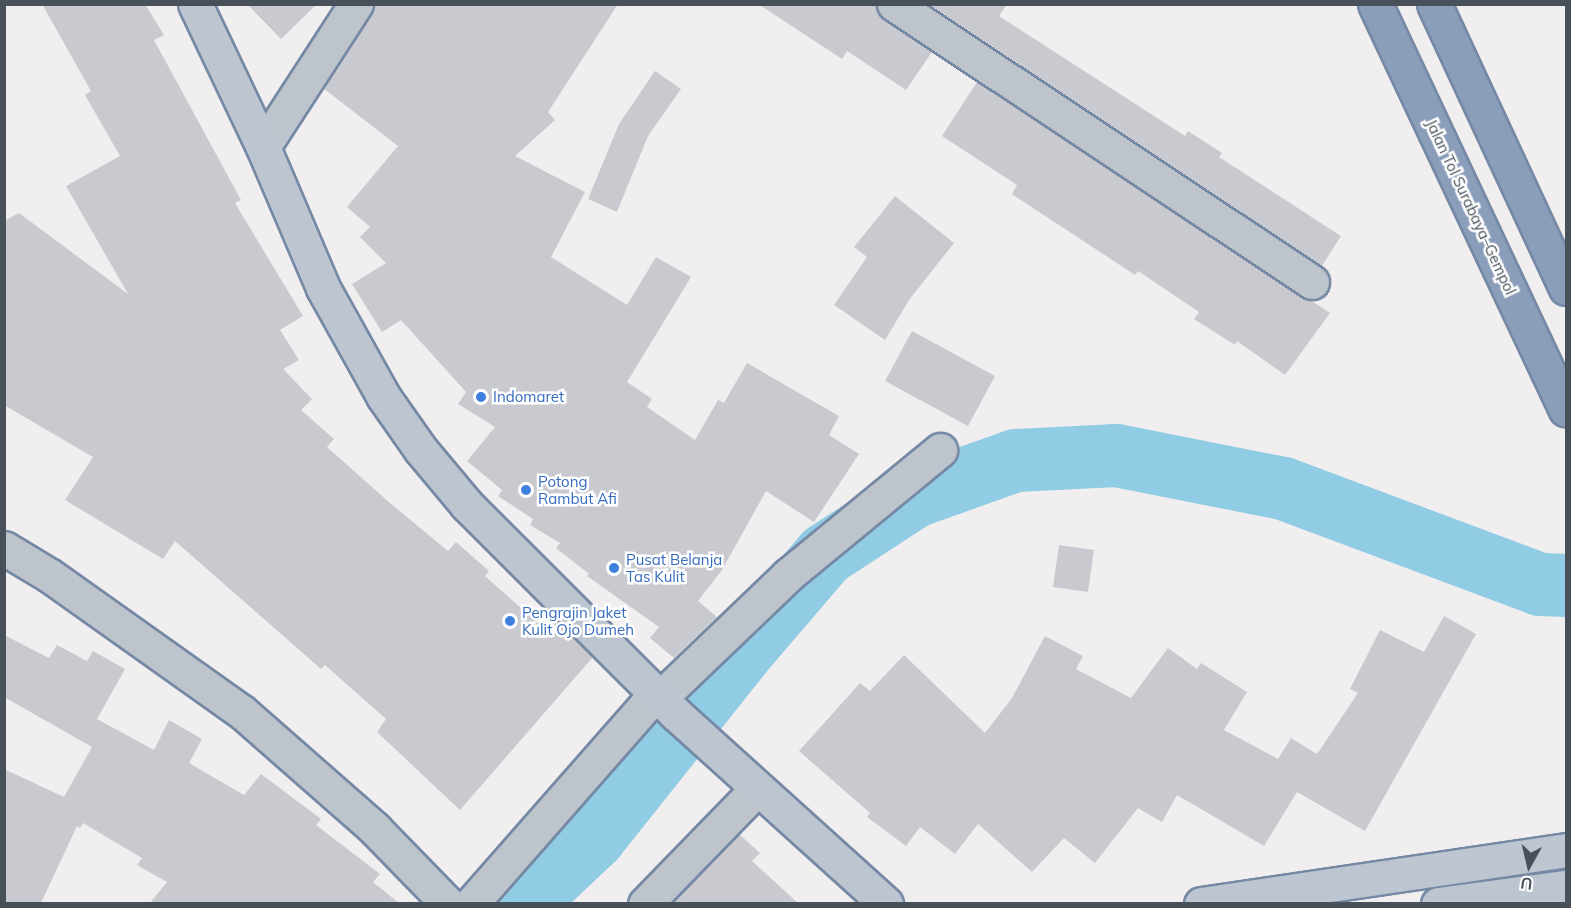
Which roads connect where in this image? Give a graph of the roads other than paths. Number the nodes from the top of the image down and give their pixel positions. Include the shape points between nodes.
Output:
1 (195, 4) edge
2 (356, 4) edge
3 (894, 4) edge
4 (1375, 4) edge
5 (1434, 4) edge
6 (263, 147) junction
7 (1312, 282) dead end
8 (1566, 288) edge
9 (1566, 409) edge
10 (940, 450) dead end
11 (4, 548) edge
12 (665, 701) junction
13 (754, 786) junction
14 (1566, 850) edge
15 (1566, 887) edge
16 (448, 903) edge
17 (471, 903) edge
18 (645, 903) edge
19 (886, 903) edge
20 (1201, 903) edge
21 (1438, 903) edge

1 - 6 street
2 - 6 street
3 - 7 street
4 - 9 highway, Jalan Tol Surabaya–Gempol
5 - 8 highway
6 - 12 street via 323,288 383,396 421,450 467,505
10 - 12 street via 788,575
11 - 16 street via 49,574 242,712 375,829
12 - 13 street
12 - 17 street
13 - 18 street
13 - 19 street
14 - 20 street
15 - 21 street

